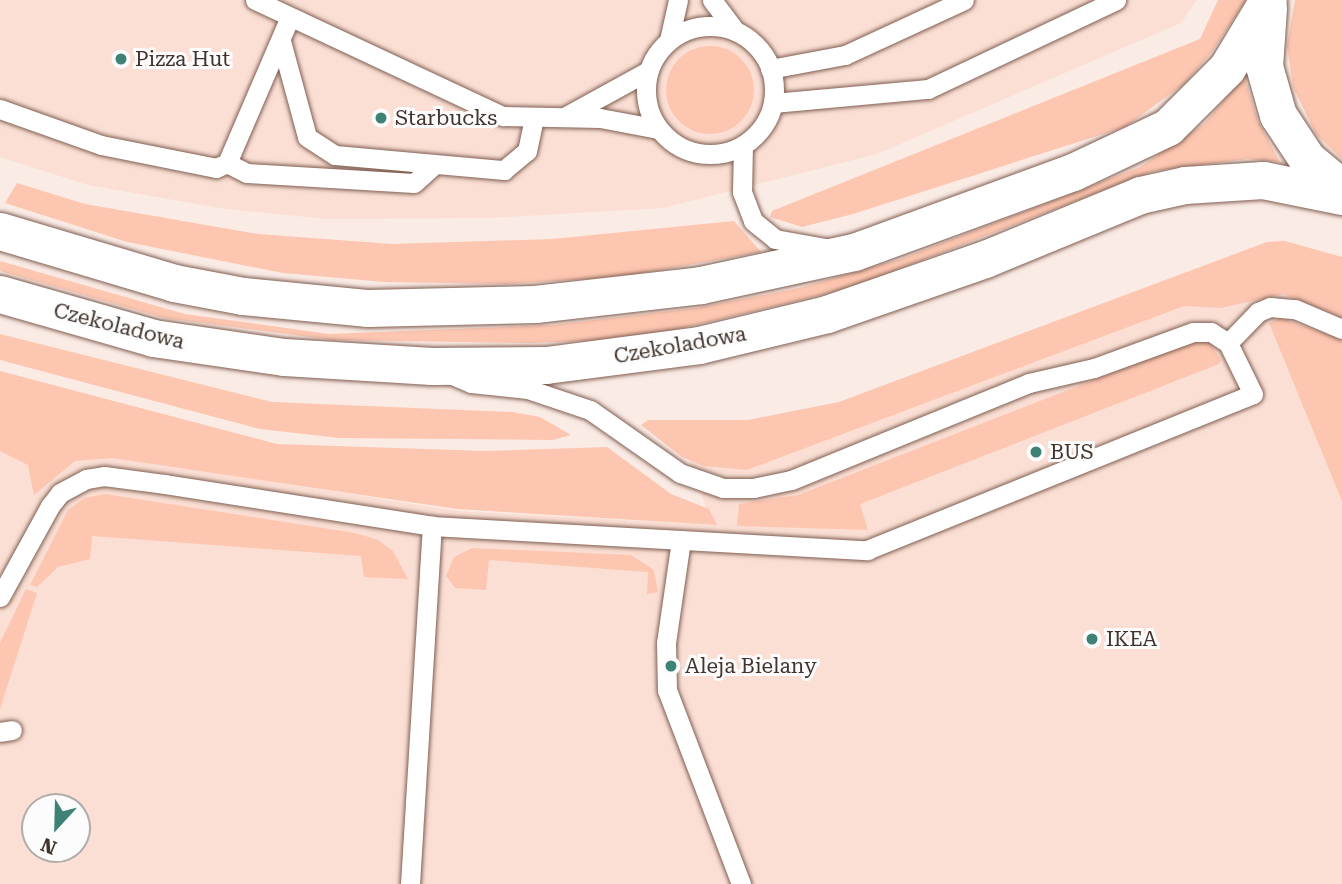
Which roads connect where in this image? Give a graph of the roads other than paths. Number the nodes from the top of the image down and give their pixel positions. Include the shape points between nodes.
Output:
1 (255, 0) edge
2 (678, 0) edge
3 (712, 0) edge
4 (964, 0) edge
5 (1116, 0) edge
6 (1269, 0) edge
7 (290, 17) junction
8 (736, 31) junction
9 (669, 40) junction
10 (281, 41) junction
11 (770, 69) junction
12 (648, 71) junction
13 (773, 103) junction
14 (0, 109) edge
15 (566, 116) junction
16 (534, 119) junction
17 (658, 129) junction
18 (743, 145) junction
19 (227, 163) junction
20 (435, 164) junction
21 (1342, 188) edge
22 (1342, 196) edge
23 (0, 232) edge
24 (854, 252) junction
25 (0, 294) edge
26 (1342, 329) edge
27 (1228, 342) junction
28 (432, 366) junction
29 (432, 526) junction
30 (681, 540) junction
31 (0, 597) edge
32 (410, 884) edge
33 (741, 884) edge

1 - 7 lane
2 - 9 lane
3 - 8 lane
4 - 11 lane via 845,55
5 - 13 lane via 928,89
6 - 21 street via 1264,66 1278,116 1307,159
6 - 24 street via 1227,68 1168,127 1073,172
7 - 10 lane
7 - 16 lane via 479,107
8 - 9 lane via 695,28
8 - 11 lane via 750,40
9 - 12 lane
10 - 19 lane
10 - 20 lane via 302,125 313,145 335,155
11 - 13 lane
12 - 15 lane
12 - 17 lane via 646,101
13 - 18 lane via 757,134
14 - 19 lane via 101,145 216,168
15 - 16 lane
15 - 17 lane via 635,121
16 - 20 lane via 527,151 513,166 504,170
17 - 18 lane via 672,142 707,154
18 - 24 lane via 742,192 746,208 763,232 790,243
19 - 20 lane via 247,173 414,183
22 - 28 street, Czekoladowa via 1263,180 1185,185 1140,195 893,293 699,345 546,365
23 - 24 street via 174,283 243,296 369,308 534,304 643,294 803,266
25 - 28 street, Czekoladowa via 153,338 198,346 296,358
26 - 27 lane via 1295,309 1270,307 1258,312
27 - 28 lane via 1211,332 1193,332 1094,368 1029,383 791,480 754,488 723,488 680,472 625,431 579,406 528,389 471,383
27 - 30 lane via 1253,394 867,550
29 - 30 lane
29 - 31 lane via 141,481 86,479 60,493 50,506
29 - 32 lane
30 - 33 lane via 666,643 667,690

